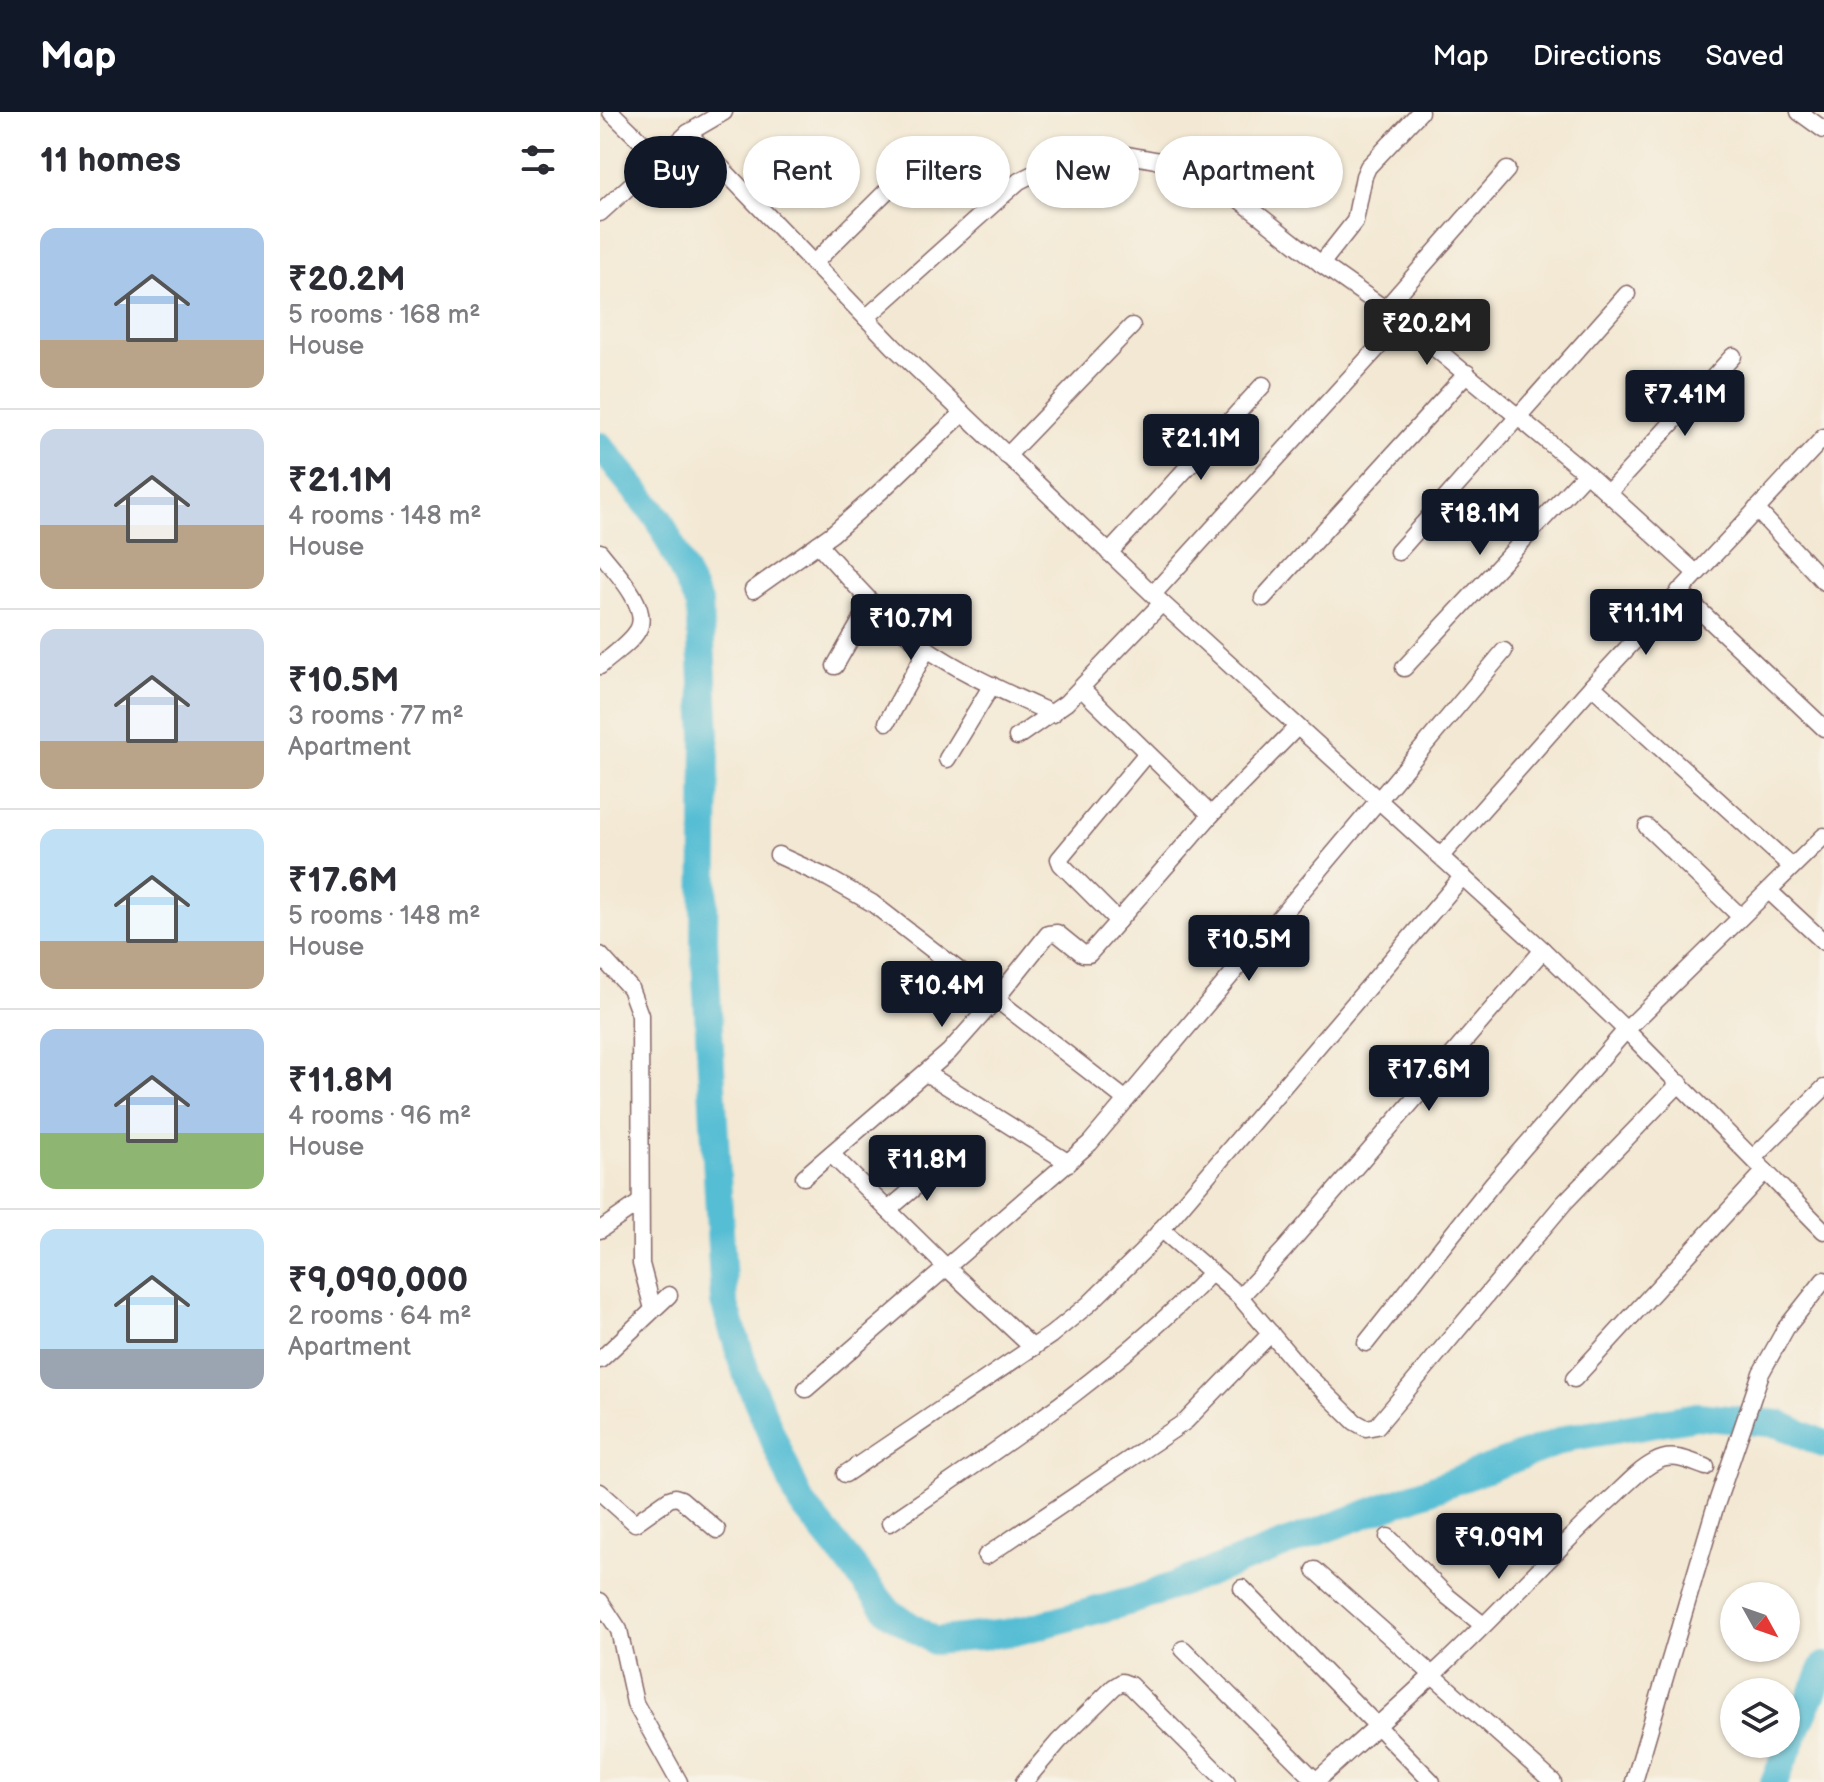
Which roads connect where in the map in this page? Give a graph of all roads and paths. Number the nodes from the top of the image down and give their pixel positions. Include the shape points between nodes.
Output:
1 (611, 112) edge
2 (724, 112) edge
3 (1420, 112) edge
4 (1799, 112) edge
5 (1824, 130) edge
6 (688, 133) junction
7 (636, 136) edge
8 (685, 136) edge
9 (1507, 170) dead end
10 (624, 191) edge
11 (876, 202) edge
12 (600, 213) edge
13 (813, 264) junction
14 (1321, 264) junction
15 (1627, 294) dead end
16 (1385, 309) junction
17 (866, 318) junction
18 (1402, 321) junction
19 (1132, 326) dead end
20 (1733, 356) dead end
21 (1467, 373) junction
22 (1263, 385) dead end
23 (963, 413) junction
24 (1520, 417) junction
25 (1824, 437) edge
26 (1007, 456) junction
27 (1586, 473) junction
28 (1608, 493) junction
29 (1756, 509) junction
30 (818, 544) junction
31 (600, 552) edge
32 (1398, 552) dead end
33 (1109, 553) junction
34 (1696, 573) junction
35 (1824, 582) edge
36 (753, 590) dead end
37 (1679, 591) junction
38 (1263, 598) dead end
39 (1157, 599) junction
40 (871, 603) junction
41 (927, 649) junction
42 (1504, 651) dead end
43 (600, 666) edge
44 (835, 666) dead end
45 (1404, 668) dead end
46 (992, 685) junction
47 (1592, 686) junction
48 (1081, 688) junction
49 (1053, 714) junction
50 (887, 722) dead end
51 (1297, 727) junction
52 (1824, 728) edge
53 (1017, 737) dead end
54 (1147, 753) junction
55 (947, 759) dead end
56 (1378, 798) junction
57 (1211, 815) junction
58 (1647, 827) dead end
59 (1824, 836) edge
60 (778, 855) dead end
61 (1441, 856) junction
62 (1792, 867) junction
63 (1463, 876) junction
64 (1769, 891) junction
65 (1741, 917) junction
66 (1118, 921) junction
67 (1824, 942) edge
68 (1543, 950) junction
69 (600, 955) edge
70 (996, 999) junction
71 (1626, 1030) junction
72 (926, 1073) junction
73 (1680, 1083) junction
74 (1824, 1088) edge
75 (1125, 1099) junction
76 (831, 1154) junction
77 (1069, 1163) junction
78 (1759, 1164) junction
79 (940, 1166) dead end
80 (804, 1177) dead end
81 (639, 1203) junction
82 (888, 1210) junction
83 (1161, 1229) junction
84 (600, 1230) edge
85 (1824, 1231) edge
86 (947, 1268) junction
87 (1212, 1272) junction
88 (1824, 1280) edge
89 (669, 1295) dead end
90 (1240, 1297) junction
91 (653, 1309) junction
92 (1271, 1333) junction
93 (1366, 1343) dead end
94 (1033, 1348) junction
95 (600, 1360) edge
96 (1574, 1379) dead end
97 (806, 1389) dead end
98 (1706, 1467) dead end
99 (845, 1474) dead end
100 (600, 1492) edge
101 (890, 1523) dead end
102 (717, 1530) dead end
103 (1388, 1537) dead end
104 (986, 1556) dead end
105 (1315, 1570) dead end
106 (1242, 1588) dead end
107 (600, 1601) edge
108 (1483, 1625) junction
109 (1183, 1649) dead end
110 (1431, 1674) junction
111 (1376, 1727) junction
112 (678, 1782) edge
113 (1024, 1782) edge
114 (1227, 1782) edge
115 (1315, 1782) edge
116 (1432, 1782) edge
117 (1553, 1782) edge
118 (1634, 1782) edge

1 - 7 street
2 - 6 street
3 - 14 street via 1368,167 1355,221
4 - 5 street
6 - 8 street
6 - 13 street
9 - 16 street
10 - 12 street
11 - 13 street
13 - 17 street
14 - 16 street
14 - 17 street via 1222,186 1155,160 1106,151 1065,158 1019,181
15 - 24 street
16 - 18 street
17 - 23 street
18 - 21 street
18 - 39 street
19 - 26 street
20 - 28 street
21 - 24 street
21 - 38 street
22 - 33 street
23 - 26 street
23 - 30 street
24 - 27 street
24 - 32 street
25 - 29 street
26 - 33 street
27 - 28 street
27 - 45 street
28 - 34 street
29 - 34 street
29 - 35 street
30 - 36 street
30 - 40 street
31 - 43 street via 632,593 640,625
33 - 39 street
34 - 37 street
37 - 47 street
37 - 52 street
39 - 48 street
39 - 51 street
40 - 41 street
40 - 44 street
41 - 46 street
41 - 50 street
42 - 56 street
46 - 49 street
46 - 55 street
47 - 61 street
47 - 62 street
48 - 49 street
48 - 54 street
49 - 53 street
51 - 56 street
51 - 57 street
54 - 57 street
54 - 66 street via 1059,859
56 - 61 street
56 - 75 street
57 - 66 street
58 - 65 street
59 - 62 street
60 - 70 street via 872,903
61 - 63 street
62 - 64 street
63 - 68 street
63 - 83 street
64 - 65 street
64 - 67 street
65 - 71 street
66 - 70 street via 1086,956 1057,933 1048,934
68 - 71 street
68 - 90 street
69 - 81 street via 630,988 640,1015
70 - 72 street
70 - 75 street
71 - 73 street
71 - 93 street via 1493,1183
72 - 76 street
72 - 77 street
73 - 78 street
73 - 92 street via 1564,1203 1377,1426 1355,1422
74 - 78 street
75 - 77 street
76 - 80 street
76 - 82 street
77 - 86 street
78 - 85 street
78 - 96 street
79 - 82 street
81 - 84 street
81 - 91 street via 641,1264
82 - 86 street
83 - 87 street
83 - 94 street via 1089,1304
86 - 94 street
86 - 97 street
87 - 90 street
87 - 101 street via 1118,1361
88 - 118 street via 1786,1328 1761,1373
89 - 91 street
90 - 92 street
91 - 95 street
92 - 104 street via 1186,1421
94 - 99 street
98 - 108 street via 1681,1458 1654,1462
100 - 102 street via 635,1523 675,1497
103 - 108 street
105 - 110 street
106 - 111 street
107 - 112 street via 619,1630 635,1703
108 - 110 street
109 - 115 street
110 - 111 street
110 - 117 street
111 - 115 street
111 - 116 street
113 - 114 street via 1122,1682

